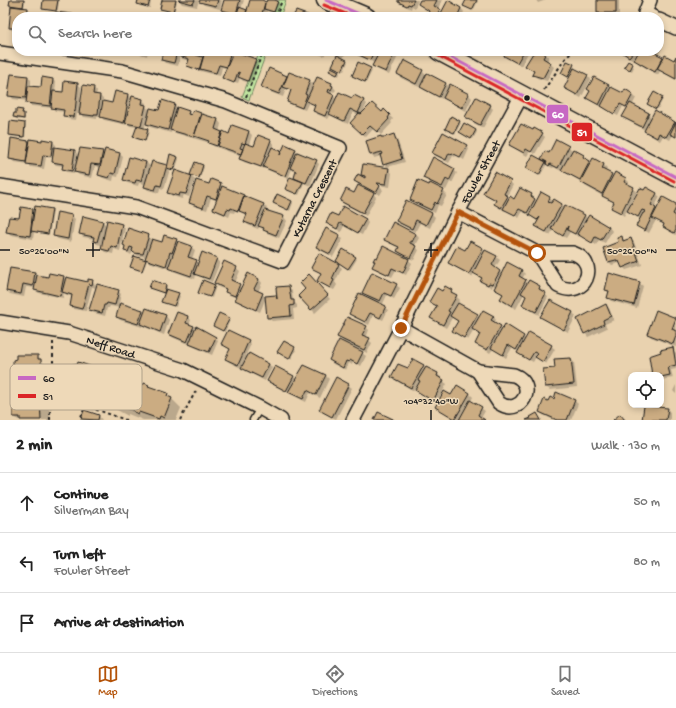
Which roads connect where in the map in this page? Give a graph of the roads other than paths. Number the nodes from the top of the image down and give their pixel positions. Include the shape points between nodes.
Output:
1 (326, 0) edge
2 (650, 0) edge
3 (354, 12) edge
4 (645, 12) edge
5 (664, 22) edge
6 (676, 28) edge
7 (0, 53) edge
8 (12, 55) edge
9 (20, 56) edge
10 (448, 56) edge
11 (529, 99) junction
12 (676, 177) edge
13 (0, 186) edge
14 (458, 212) junction
15 (537, 253) dead end
16 (0, 322) edge
17 (401, 328) junction
18 (478, 371) dead end
19 (260, 408) junction
20 (253, 420) edge
21 (281, 420) edge
22 (353, 420) edge

1 - 3 street
2 - 4 street
5 - 6 street
7 - 8 street, Kutarna Crescent
9 - 13 street, Kutarna Crescent via 122,71 226,101 340,148 282,261 136,207
10 - 11 street
11 - 12 street
11 - 14 street, Fowler Street
14 - 15 street
14 - 17 street, Fowler Street
16 - 19 street, Neff Road via 69,333 183,370
17 - 18 street
17 - 22 street, Fowler Street
19 - 20 lane
19 - 21 street, Neff Road

